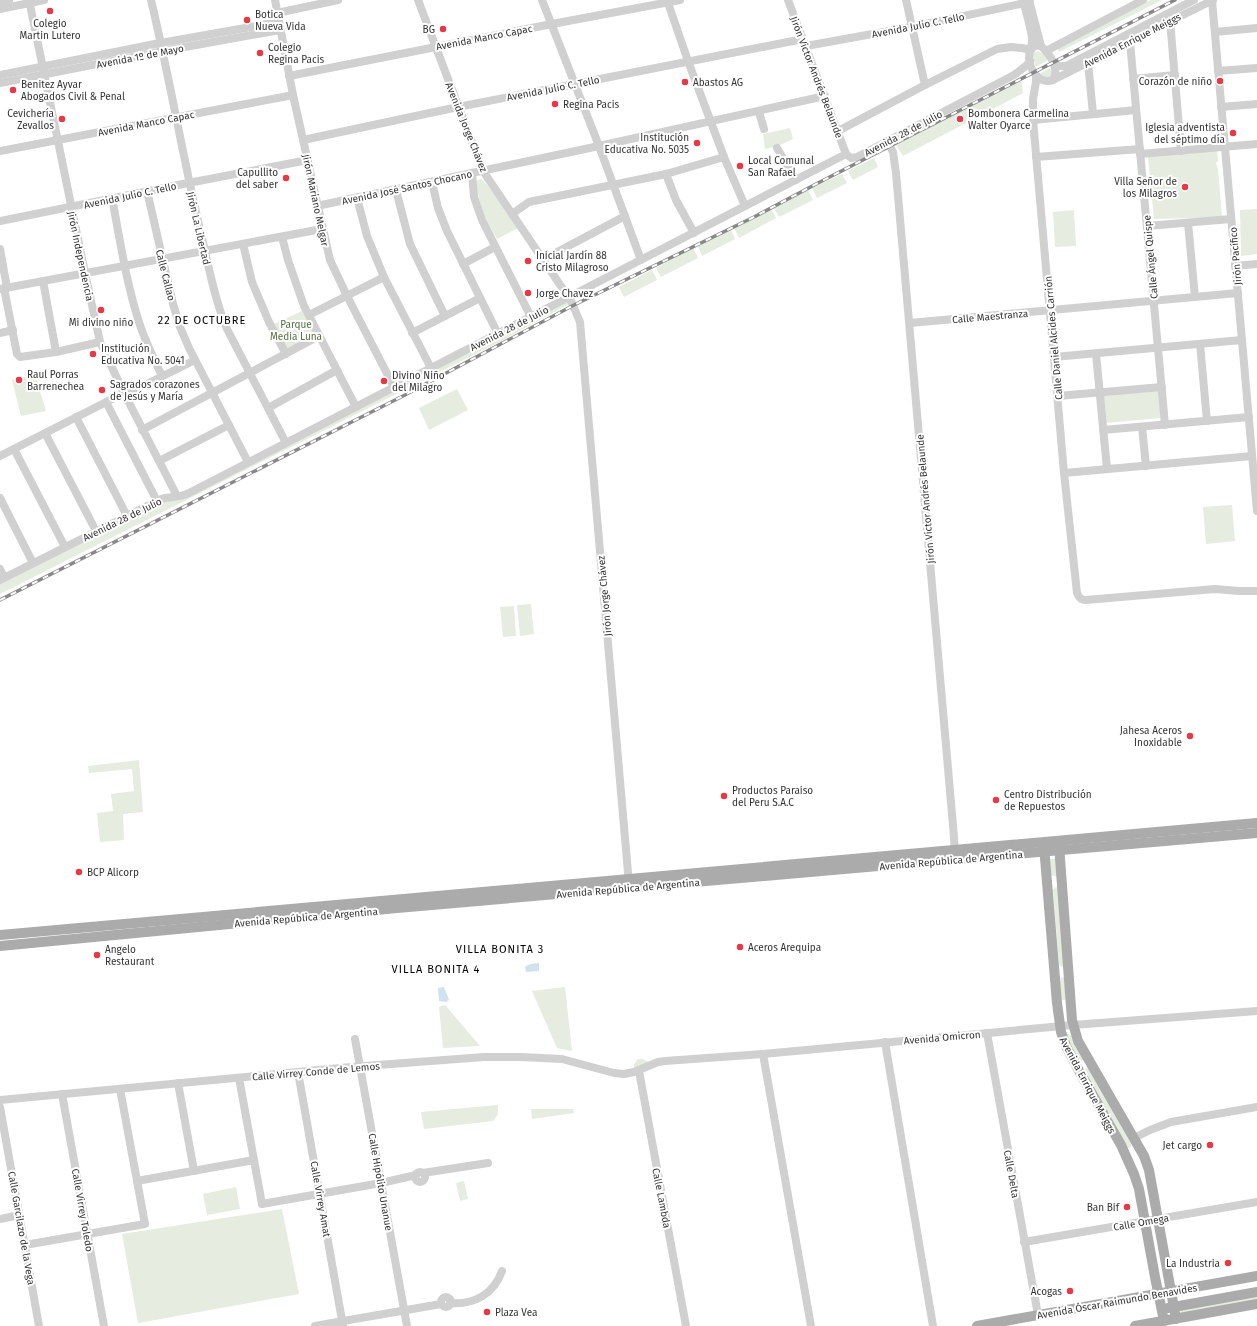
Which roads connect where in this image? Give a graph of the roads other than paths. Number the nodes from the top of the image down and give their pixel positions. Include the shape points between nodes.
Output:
1 (9, 0) edge
2 (44, 0) edge
3 (151, 0) edge
4 (275, 0) edge
5 (338, 0) edge
6 (418, 0) edge
7 (542, 0) edge
8 (680, 0) edge
9 (788, 0) edge
10 (906, 0) edge
11 (1143, 0) edge
12 (1194, 0) edge
13 (1212, 0) edge
14 (668, 1) edge
15 (1026, 1) edge
16 (0, 2) edge
17 (29, 2) edge
18 (0, 9) edge
19 (278, 17) junction
20 (1170, 20) junction
21 (552, 24) junction
22 (911, 26) junction
23 (1257, 28) edge
24 (280, 30) junction
25 (1215, 32) junction
26 (804, 42) junction
27 (1130, 42) junction
28 (162, 47) junction
29 (436, 47) junction
30 (1044, 48) junction
31 (1032, 49) junction
32 (688, 61) junction
33 (1030, 61) junction
34 (1088, 62) junction
35 (1054, 64) junction
36 (1257, 68) edge
37 (1067, 69) junction
38 (43, 71) junction
39 (1218, 71) junction
40 (1035, 73) junction
41 (0, 75) edge
42 (1014, 75) junction
43 (1175, 75) junction
44 (289, 76) junction
45 (1133, 79) junction
46 (1052, 80) junction
47 (0, 83) edge
48 (575, 84) junction
49 (925, 85) junction
50 (293, 95) junction
51 (825, 96) junction
52 (1257, 104) edge
53 (458, 107) junction
54 (1221, 107) junction
55 (1136, 110) junction
56 (759, 112) junction
57 (1093, 114) junction
58 (176, 117) junction
59 (1033, 120) junction
60 (712, 122) junction
61 (764, 129) dead end
62 (838, 131) junction
63 (57, 140) junction
64 (303, 140) junction
65 (888, 141) junction
66 (1257, 144) edge
67 (600, 146) junction
68 (1225, 147) junction
69 (777, 148) dead end
70 (0, 151) edge
71 (1182, 151) junction
72 (1140, 152) junction
73 (846, 154) junction
74 (724, 157) junction
75 (1036, 157) junction
76 (308, 160) junction
77 (483, 170) junction
78 (472, 173) junction
79 (666, 174) junction
80 (796, 180) junction
81 (432, 182) junction
82 (188, 183) junction
83 (613, 185) junction
84 (396, 190) junction
85 (146, 191) junction
86 (112, 198) junction
87 (357, 198) junction
88 (317, 206) junction
89 (745, 206) junction
90 (71, 207) junction
91 (512, 214) junction
92 (625, 216) junction
93 (1231, 219) junction
94 (0, 221) edge
95 (1188, 223) junction
96 (1147, 226) junction
97 (322, 229) junction
98 (694, 233) junction
99 (282, 237) junction
100 (243, 244) junction
101 (495, 247) junction
102 (0, 249) edge
103 (205, 251) junction
104 (162, 259) junction
105 (544, 259) junction
106 (641, 260) junction
107 (463, 264) junction
108 (1257, 264) edge
109 (125, 266) junction
110 (1235, 266) junction
111 (85, 273) junction
112 (384, 277) junction
113 (43, 281) junction
114 (4, 288) edge
115 (1238, 293) junction
116 (347, 296) junction
117 (569, 297) junction
118 (1195, 297) junction
119 (480, 298) junction
120 (1154, 300) junction
121 (574, 305) joint
122 (1050, 310) junction
123 (309, 315) junction
124 (445, 316) junction
125 (530, 317) junction
126 (910, 323) junction
127 (13, 330) junction
128 (0, 333) edge
129 (412, 333) junction
130 (498, 334) junction
131 (319, 336) junction
132 (1242, 340) junction
133 (100, 342) junction
134 (1200, 344) junction
135 (1158, 348) junction
136 (56, 352) junction
137 (286, 354) junction
138 (1096, 354) junction
139 (1054, 357) junction
140 (195, 360) junction
141 (431, 368) junction
142 (337, 370) junction
143 (250, 373) junction
144 (162, 376) junction
145 (394, 387) junction
146 (1162, 387) junction
147 (212, 392) junction
148 (1100, 392) junction
149 (124, 394) junction
150 (1058, 396) junction
151 (106, 402) junction
152 (356, 407) junction
153 (268, 408) junction
154 (76, 417) junction
155 (1248, 417) junction
156 (1207, 421) junction
157 (229, 425) junction
158 (1165, 425) junction
159 (1142, 427) junction
160 (142, 430) junction
161 (1103, 430) junction
162 (45, 433) junction
163 (286, 443) junction
164 (14, 449) junction
165 (0, 456) edge
166 (1252, 456) junction
167 (159, 461) junction
168 (248, 462) junction
169 (1146, 466) junction
170 (1107, 469) junction
171 (1064, 473) junction
172 (177, 496) junction
173 (0, 498) edge
174 (157, 501) junction
175 (1257, 511) edge
176 (127, 516) junction
177 (96, 531) junction
178 (65, 547) junction
179 (33, 563) junction
180 (0, 570) edge
181 (2, 578) edge
182 (1257, 591) edge
183 (1257, 823) edge
184 (1197, 833) junction
185 (1257, 833) edge
186 (1059, 846) junction
187 (1044, 847) junction
188 (954, 855) junction
189 (629, 884) junction
190 (1062, 885) junction
191 (1047, 886) junction
192 (118, 929) junction
193 (0, 935) edge
194 (0, 946) edge
195 (1070, 1002) junction
196 (1056, 1003) junction
197 (1257, 1011) edge
198 (1073, 1025) junction
199 (1059, 1027) junction
200 (986, 1033) junction
201 (355, 1039) dead end
202 (885, 1042) junction
203 (763, 1054) junction
204 (1090, 1062) junction
205 (360, 1067) junction
206 (1078, 1069) junction
207 (639, 1071) junction
208 (298, 1072) junction
209 (630, 1073) joint
210 (239, 1078) junction
211 (178, 1083) junction
212 (120, 1089) junction
213 (62, 1094) junction
214 (0, 1100) edge
215 (0, 1107) edge
216 (1257, 1107) edge
217 (1134, 1138) junction
218 (254, 1160) junction
219 (488, 1163) dead end
220 (194, 1171) junction
221 (137, 1181) junction
222 (381, 1183) junction
223 (320, 1194) junction
224 (1257, 1202) edge
225 (19, 1215) junction
226 (0, 1219) edge
227 (1159, 1219) junction
228 (1145, 1221) junction
229 (88, 1234) junction
230 (1024, 1242) junction
231 (25, 1245) junction
232 (502, 1271) dead end
233 (1257, 1276) edge
234 (1172, 1292) junction
235 (1257, 1292) edge
236 (1158, 1294) junction
237 (1257, 1304) edge
238 (1174, 1307) junction
239 (1161, 1309) junction
240 (404, 1310) junction
241 (1038, 1315) junction
242 (1176, 1319) junction
243 (1164, 1321) junction
244 (343, 1324) edge
245 (39, 1326) edge
246 (104, 1326) edge
247 (315, 1326) edge
248 (407, 1326) edge
249 (686, 1326) edge
250 (811, 1326) edge
251 (933, 1326) edge
252 (977, 1326) edge
253 (1135, 1326) edge

1 - 16 street
2 - 17 street
3 - 28 street, Jirón La Libertad
4 - 19 street, Jirón Mariano Melgar
5 - 19 street, Avenida 1º de Mayo
6 - 29 street, Avenida Jorge Chávez
7 - 21 street
8 - 14 street, Avenida Manco Capac
9 - 26 street, Jirón Victor Andrés Belaunde
10 - 22 street
11 - 30 street
12 - 37 street, Avenida Enrique Meiggs
13 - 20 street, Avenida Enrique Meiggs
13 - 25 street, Jirón Pacífico
14 - 21 street, Avenida Manco Capac
14 - 32 street
15 - 22 street, Avenida Julio C. Tello
15 - 30 street
15 - 31 street
17 - 18 street
17 - 38 street, Jirón Independencia
19 - 24 street, Jirón Mariano Melgar
19 - 28 street, Avenida 1º de Mayo
20 - 27 street, Avenida Enrique Meiggs
20 - 43 street
21 - 29 street, Avenida Manco Capac
21 - 48 street
22 - 26 street, Avenida Julio C. Tello
22 - 49 street
23 - 25 street
24 - 28 street, Avenida 1º de Mayo
24 - 44 street, Jirón Mariano Melgar
25 - 39 street, Jirón Pacífico
26 - 32 street, Avenida Julio C. Tello
26 - 51 street, Jirón Victor Andrés Belaunde
27 - 34 street, Avenida Enrique Meiggs
27 - 45 street, Calle Ángel Quispe
28 - 38 street, Avenida 1º de Mayo
28 - 58 street, Jirón La Libertad
29 - 44 street, Avenida Manco Capac
29 - 53 street, Avenida Jorge Chávez
30 - 31 street via 1037,45
30 - 35 street
31 - 33 street
31 - 49 street via 998,49
32 - 48 street, Avenida Julio C. Tello
32 - 60 street
33 - 40 street
33 - 42 street, Avenida 28 de Julio
34 - 37 street, Avenida Enrique Meiggs
34 - 57 street
35 - 37 street
35 - 46 street via 1056,74
36 - 39 street
37 - 46 street, Avenida Enrique Meiggs
38 - 41 street, Avenida 1º de Mayo
38 - 47 street, Avenida 1º de Mayo
38 - 63 street, Jirón Independencia
39 - 54 street, Jirón Pacífico
40 - 42 street, Avenida 28 de Julio via 1029,71
40 - 46 street via 1042,81
40 - 59 street, Calle Daniel Alcides Carrión
42 - 65 street, Avenida 28 de Julio
43 - 45 street
43 - 71 street
44 - 50 street, Jirón Mariano Melgar
45 - 55 street, Calle Ángel Quispe
48 - 53 street, Avenida Julio C. Tello
48 - 67 street
49 - 62 street
50 - 58 street, Avenida Manco Capac
50 - 64 street, Jirón Mariano Melgar
51 - 56 street, Avenida José Santos Chocano
51 - 62 street, Jirón Victor Andrés Belaunde
52 - 54 street
53 - 64 street, Avenida Julio C. Tello
53 - 77 street, Avenida Jorge Chávez
54 - 68 street, Jirón Pacífico
55 - 57 street
55 - 72 street, Calle Ángel Quispe
56 - 60 street, Avenida José Santos Chocano
56 - 61 street
57 - 59 street
58 - 63 street, Avenida Manco Capac
58 - 82 street, Jirón La Libertad
59 - 75 street, Calle Daniel Alcides Carrión
60 - 67 street, Avenida José Santos Chocano
60 - 74 street
62 - 73 street, Jirón Victor Andrés Belaunde
63 - 70 street, Avenida Manco Capac
63 - 90 street, Jirón Independencia
64 - 76 street, Jirón Mariano Melgar
65 - 73 street, Avenida 28 de Julio via 857,157 851,158
65 - 126 street, Jirón Victor Andrés Belaunde via 896,166
66 - 68 street
67 - 77 street, Avenida José Santos Chocano
67 - 83 street
68 - 71 street
68 - 93 street, Jirón Pacífico
69 - 80 street
71 - 72 street
72 - 75 street
72 - 96 street, Calle Ángel Quispe
73 - 80 street, Avenida 28 de Julio
74 - 79 street
74 - 89 street
75 - 122 street, Calle Daniel Alcides Carrión
76 - 82 street, Avenida Julio C. Tello
76 - 88 street, Jirón Mariano Melgar
77 - 78 street, Avenida José Santos Chocano
77 - 91 street, Avenida Jorge Chávez
78 - 81 street, Avenida José Santos Chocano
78 - 101 street via 476,205
79 - 83 street
79 - 98 street via 676,200
80 - 89 street, Avenida 28 de Julio
81 - 84 street, Avenida José Santos Chocano
81 - 107 street via 442,220
82 - 85 street, Avenida Julio C. Tello
82 - 103 street, Jirón La Libertad
83 - 91 street via 530,202
83 - 92 street
84 - 87 street, Avenida José Santos Chocano
84 - 124 street via 410,244
85 - 86 street, Avenida Julio C. Tello
85 - 104 street, Calle Callao
86 - 90 street, Avenida Julio C. Tello
86 - 109 street
87 - 88 street, Avenida José Santos Chocano
87 - 112 street via 367,236
88 - 97 street, Jirón Mariano Melgar
89 - 98 street, Avenida 28 de Julio
90 - 94 street, Avenida Julio C. Tello
90 - 111 street, Jirón Independencia
91 - 105 street, Avenida Jorge Chávez
92 - 105 street
92 - 106 street
93 - 95 street
93 - 110 street, Jirón Pacífico
95 - 96 street
95 - 118 street
96 - 120 street, Calle Ángel Quispe
97 - 99 street
97 - 116 street, Jirón Mariano Melgar via 330,260
98 - 106 street, Avenida 28 de Julio
99 - 100 street
99 - 123 street via 295,285
100 - 103 street
100 - 137 street via 252,282
101 - 107 street
101 - 125 street
102 - 114 street
103 - 104 street
103 - 143 street, Jirón La Libertad via 221,315
104 - 109 street
104 - 140 street, Calle Callao via 180,327
105 - 117 street, Avenida Jorge Chávez
106 - 117 street, Avenida 28 de Julio
107 - 119 street
108 - 110 street
109 - 111 street
109 - 144 street via 139,323
110 - 115 street, Jirón Pacífico
111 - 113 street
111 - 133 street, Jirón Independencia
112 - 116 street
112 - 129 street
113 - 114 street
113 - 136 street
114 - 127 street
115 - 118 street, Calle Maestranza
115 - 132 street, Jirón Pacífico
116 - 123 street
116 - 145 street, Jirón Mariano Melgar
117 - 121 street, Avenida Jorge Chávez
117 - 125 street, Avenida 28 de Julio
118 - 120 street, Calle Maestranza
119 - 124 street
119 - 130 street
120 - 122 street, Calle Maestranza
120 - 135 street, Calle Ángel Quispe
121 - 189 street, Jirón Jorge Chávez via 582,336
122 - 126 street, Calle Maestranza
122 - 139 street, Calle Daniel Alcides Carrión
123 - 131 street
124 - 129 street
125 - 130 street, Avenida 28 de Julio
126 - 188 street, Jirón Victor Andrés Belaunde
127 - 128 street
127 - 136 street via 20,358
129 - 141 street
130 - 141 street, Avenida 28 de Julio
131 - 137 street
131 - 142 street
132 - 134 street
132 - 155 street, Jirón Pacífico
133 - 136 street
133 - 149 street, Jirón Independencia
134 - 135 street
134 - 156 street
135 - 138 street
135 - 146 street, Calle Ángel Quispe
137 - 143 street
138 - 139 street
138 - 148 street
139 - 150 street, Calle Daniel Alcides Carrión
140 - 144 street
140 - 147 street, Calle Callao
141 - 145 street, Avenida 28 de Julio
142 - 152 street
142 - 153 street
143 - 147 street
143 - 153 street, Jirón La Libertad
144 - 149 street
145 - 152 street, Avenida 28 de Julio
146 - 148 street
146 - 158 street, Calle Ángel Quispe
147 - 157 street, Calle Callao
147 - 160 street
148 - 150 street
148 - 161 street
149 - 151 street
149 - 160 street, Jirón Independencia
150 - 171 street, Calle Daniel Alcides Carrión
151 - 154 street
151 - 174 street
152 - 163 street, Avenida 28 de Julio
153 - 163 street, Jirón La Libertad
154 - 162 street
154 - 176 street
155 - 156 street
155 - 166 street, Jirón Pacífico
156 - 158 street
157 - 167 street
157 - 168 street, Calle Callao
158 - 159 street
159 - 161 street
159 - 169 street
160 - 167 street, Jirón Independencia
161 - 170 street
162 - 164 street
162 - 177 street
163 - 168 street, Avenida 28 de Julio
164 - 165 street
164 - 178 street
166 - 169 street
166 - 175 street, Jirón Pacífico
167 - 172 street, Jirón Independencia
168 - 172 street, Avenida 28 de Julio via 189,493
169 - 170 street
170 - 171 street
171 - 182 street, Calle Daniel Alcides Carrión via 1077,593 1082,600 1215,589
172 - 174 street, Avenida 28 de Julio
173 - 179 street
174 - 176 street, Avenida 28 de Julio
176 - 177 street, Avenida 28 de Julio
177 - 178 street, Avenida 28 de Julio
178 - 179 street, Avenida 28 de Julio
179 - 181 street, Avenida 28 de Julio
180 - 181 street
183 - 184 main road, Avenida República de Argentina
184 - 185 main road, Avenida República de Argentina
184 - 186 main road, Avenida República de Argentina
186 - 187 main road, Avenida República de Argentina
186 - 190 main road, Avenida Enrique Meiggs
187 - 188 main road, Avenida República de Argentina
187 - 191 main road, Avenida Enrique Meiggs
188 - 189 main road, Avenida República de Argentina
189 - 192 main road, Avenida República de Argentina
190 - 191 main road
190 - 195 main road, Avenida Enrique Meiggs
191 - 196 main road, Avenida Enrique Meiggs
192 - 193 main road, Avenida República de Argentina
192 - 194 main road, Avenida República de Argentina
195 - 196 main road
195 - 198 main road, Avenida Enrique Meiggs
196 - 199 main road, Avenida Enrique Meiggs
197 - 198 street, Avenida Omicron
198 - 199 street, Avenida Omicron
198 - 204 main road, Avenida Enrique Meiggs via 1078,1041
199 - 200 street, Avenida Omicron
199 - 206 main road, Avenida Enrique Meiggs
200 - 202 street, Avenida Omicron
200 - 230 street, Calle Delta
201 - 205 street, Calle Hipólito Unanue
202 - 203 street, Avenida Omicron
202 - 251 street
203 - 207 street, Avenida Omicron via 658,1062
203 - 250 street
204 - 206 main road
204 - 217 main road, Avenida Enrique Meiggs
205 - 208 street, Calle Virrey Conde de Lemos
205 - 209 street, Calle Virrey Conde de Lemos via 521,1057 562,1060 614,1073
205 - 222 street, Calle Hipólito Unanue
206 - 228 main road, Avenida Enrique Meiggs via 1129,1161 1139,1189
207 - 209 street, Avenida Omicron
207 - 249 street, Calle Lambda
208 - 210 street, Calle Virrey Conde de Lemos
208 - 223 street, Calle Virrey Amat
210 - 211 street, Calle Virrey Conde de Lemos
210 - 218 street
211 - 212 street, Calle Virrey Conde de Lemos
211 - 220 street
212 - 213 street, Calle Virrey Conde de Lemos
212 - 221 street
213 - 214 street, Calle Virrey Conde de Lemos
213 - 229 street, Calle Virrey Toledo
215 - 225 street, Calle Garcilazo de la Vega
216 - 217 street via 1171,1122
217 - 227 main road, Avenida Enrique Meiggs via 1149,1170
218 - 220 street
218 - 223 street via 262,1204
219 - 222 street
220 - 221 street
221 - 229 street via 145,1224
222 - 223 street
222 - 240 street, Calle Hipólito Unanue
223 - 244 street, Calle Virrey Amat
224 - 227 street, Calle Omega
225 - 226 street
225 - 231 street, Calle Garcilazo de la Vega
227 - 228 street, Calle Omega
227 - 234 main road, Avenida Enrique Meiggs
228 - 230 street, Calle Omega
228 - 236 main road, Avenida Enrique Meiggs
229 - 231 street
229 - 246 street, Calle Virrey Toledo
230 - 241 street, Calle Delta
231 - 245 street, Calle Garcilazo de la Vega
232 - 240 street via 496,1283 486,1293 466,1302 450,1303 449,1298 445,1297 441,1304
233 - 234 main road, Avenida Óscar Raimundo Benavides
234 - 236 main road, Avenida Óscar Raimundo Benavides
234 - 238 main road, Avenida Enrique Meiggs
235 - 238 main road, Avenida Óscar Raimundo Benavides
236 - 239 main road, Avenida Enrique Meiggs
236 - 241 main road, Avenida Óscar Raimundo Benavides
237 - 242 main road
238 - 239 main road, Avenida Óscar Raimundo Benavides
238 - 242 main road, Avenida Enrique Meiggs
239 - 243 main road, Avenida Enrique Meiggs
240 - 244 street
240 - 248 street, Calle Hipólito Unanue
241 - 252 main road, Avenida Óscar Raimundo Benavides
242 - 243 main road
243 - 253 main road
244 - 247 street

